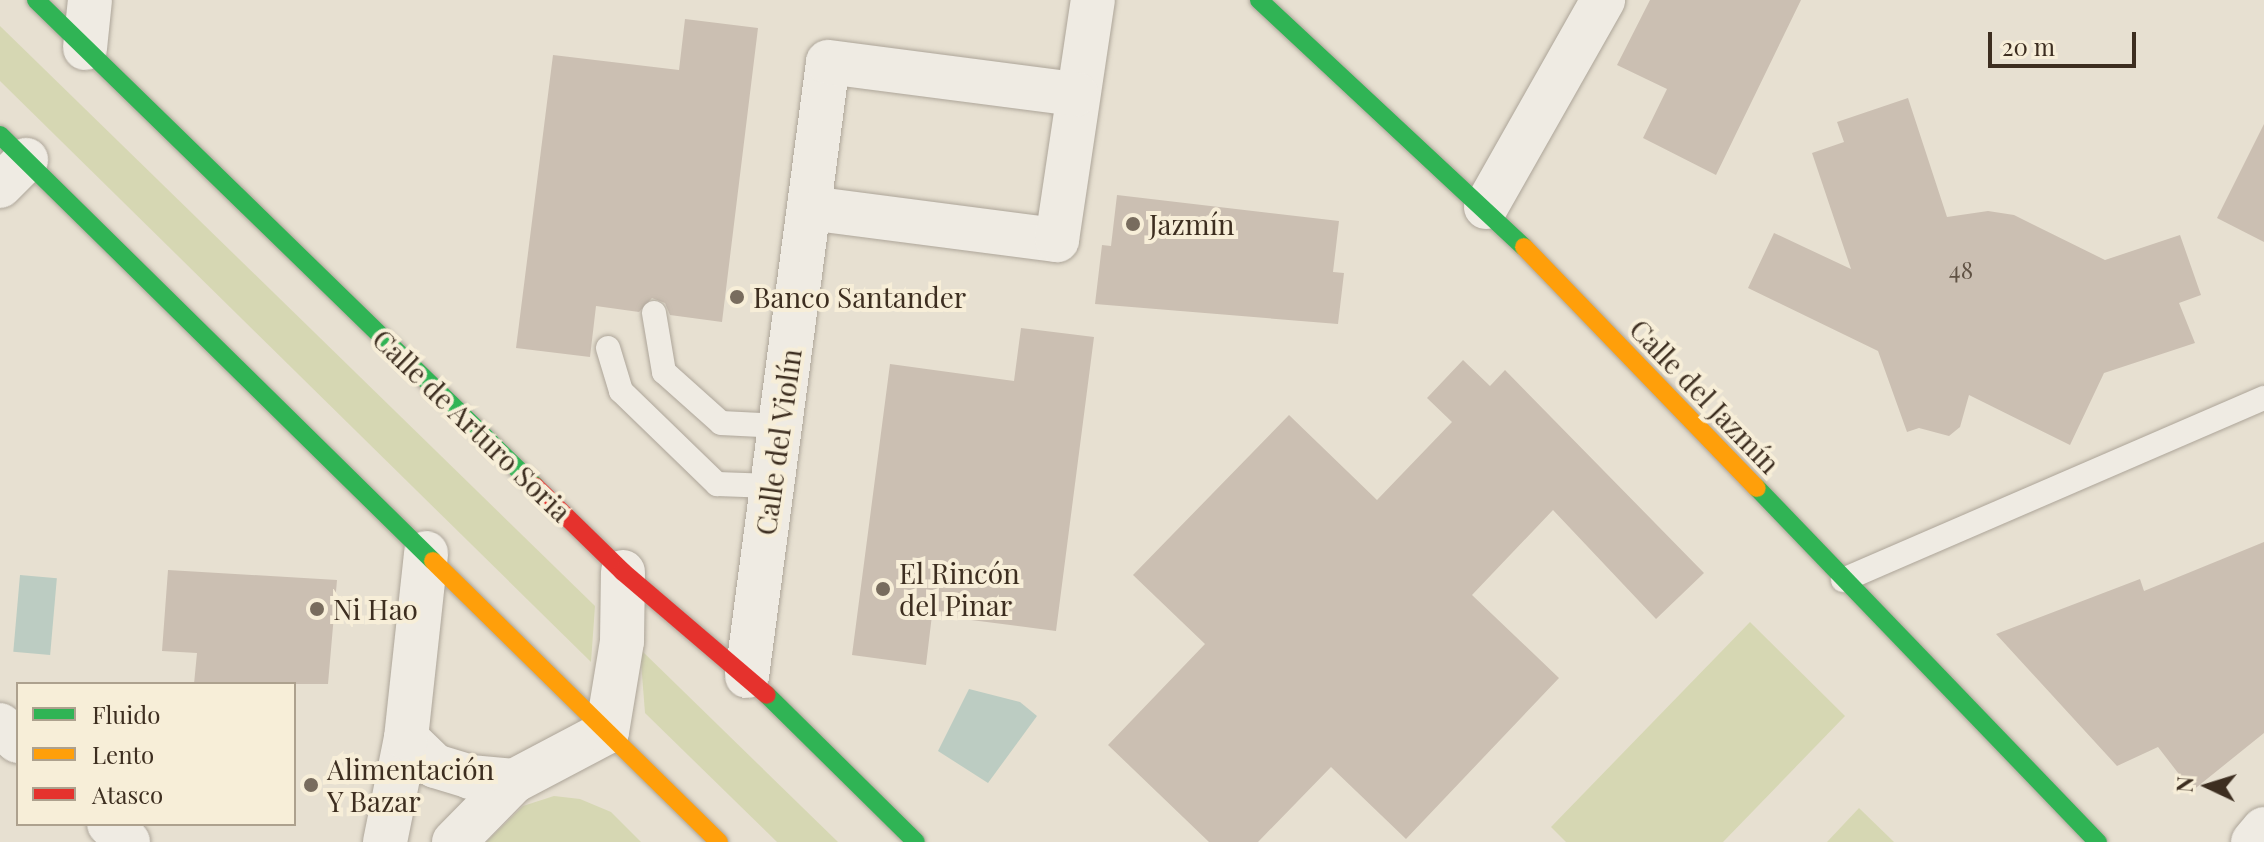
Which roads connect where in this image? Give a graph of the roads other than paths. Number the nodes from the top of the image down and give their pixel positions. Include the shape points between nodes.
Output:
1 (36, 0) edge
2 (90, 0) edge
3 (1093, 0) edge
4 (1259, 0) edge
5 (1595, 6) edge
6 (85, 48) junction
7 (1076, 94) junction
8 (9, 161) edge
9 (1486, 207) junction
10 (809, 208) junction
11 (654, 313) dead end
12 (608, 348) dead end
13 (2264, 398) edge
14 (781, 426) junction
15 (772, 486) junction
16 (426, 553) junction
17 (623, 572) junction
18 (1843, 580) junction
19 (747, 676) junction
20 (0, 725) edge
21 (607, 732) junction
22 (406, 738) junction
23 (16, 739) edge
24 (514, 781) junction
25 (111, 826) edge
26 (2264, 829) edge
27 (128, 842) edge
28 (385, 842) edge
29 (454, 842) edge
30 (719, 842) edge
31 (916, 842) edge
32 (2098, 842) edge
33 (2253, 842) edge

1 - 6 main road, Calle de Arturo Soria
2 - 6 street
3 - 7 street
4 - 9 main road, Calle del Jazmín
5 - 9 street
6 - 17 main road, Calle de Arturo Soria
7 - 10 street, Calle del Violín via 828,62
7 - 10 street via 1057,240
8 - 16 main road
9 - 18 main road, Calle del Jazmín
10 - 14 street, Calle del Violín
11 - 14 lane via 664,372 721,423
12 - 15 lane via 621,391 717,484
13 - 18 lane
14 - 15 street, Calle del Violín
15 - 19 street, Calle del Violín
16 - 21 main road
16 - 22 street
17 - 19 main road, Calle de Arturo Soria
17 - 21 street via 622,641
18 - 32 main road, Calle del Jazmín
19 - 31 main road, Calle de Arturo Soria
20 - 23 street
21 - 24 street
21 - 30 main road
22 - 24 street via 435,766 470,777
22 - 28 street
24 - 29 street
25 - 27 street
26 - 33 street

